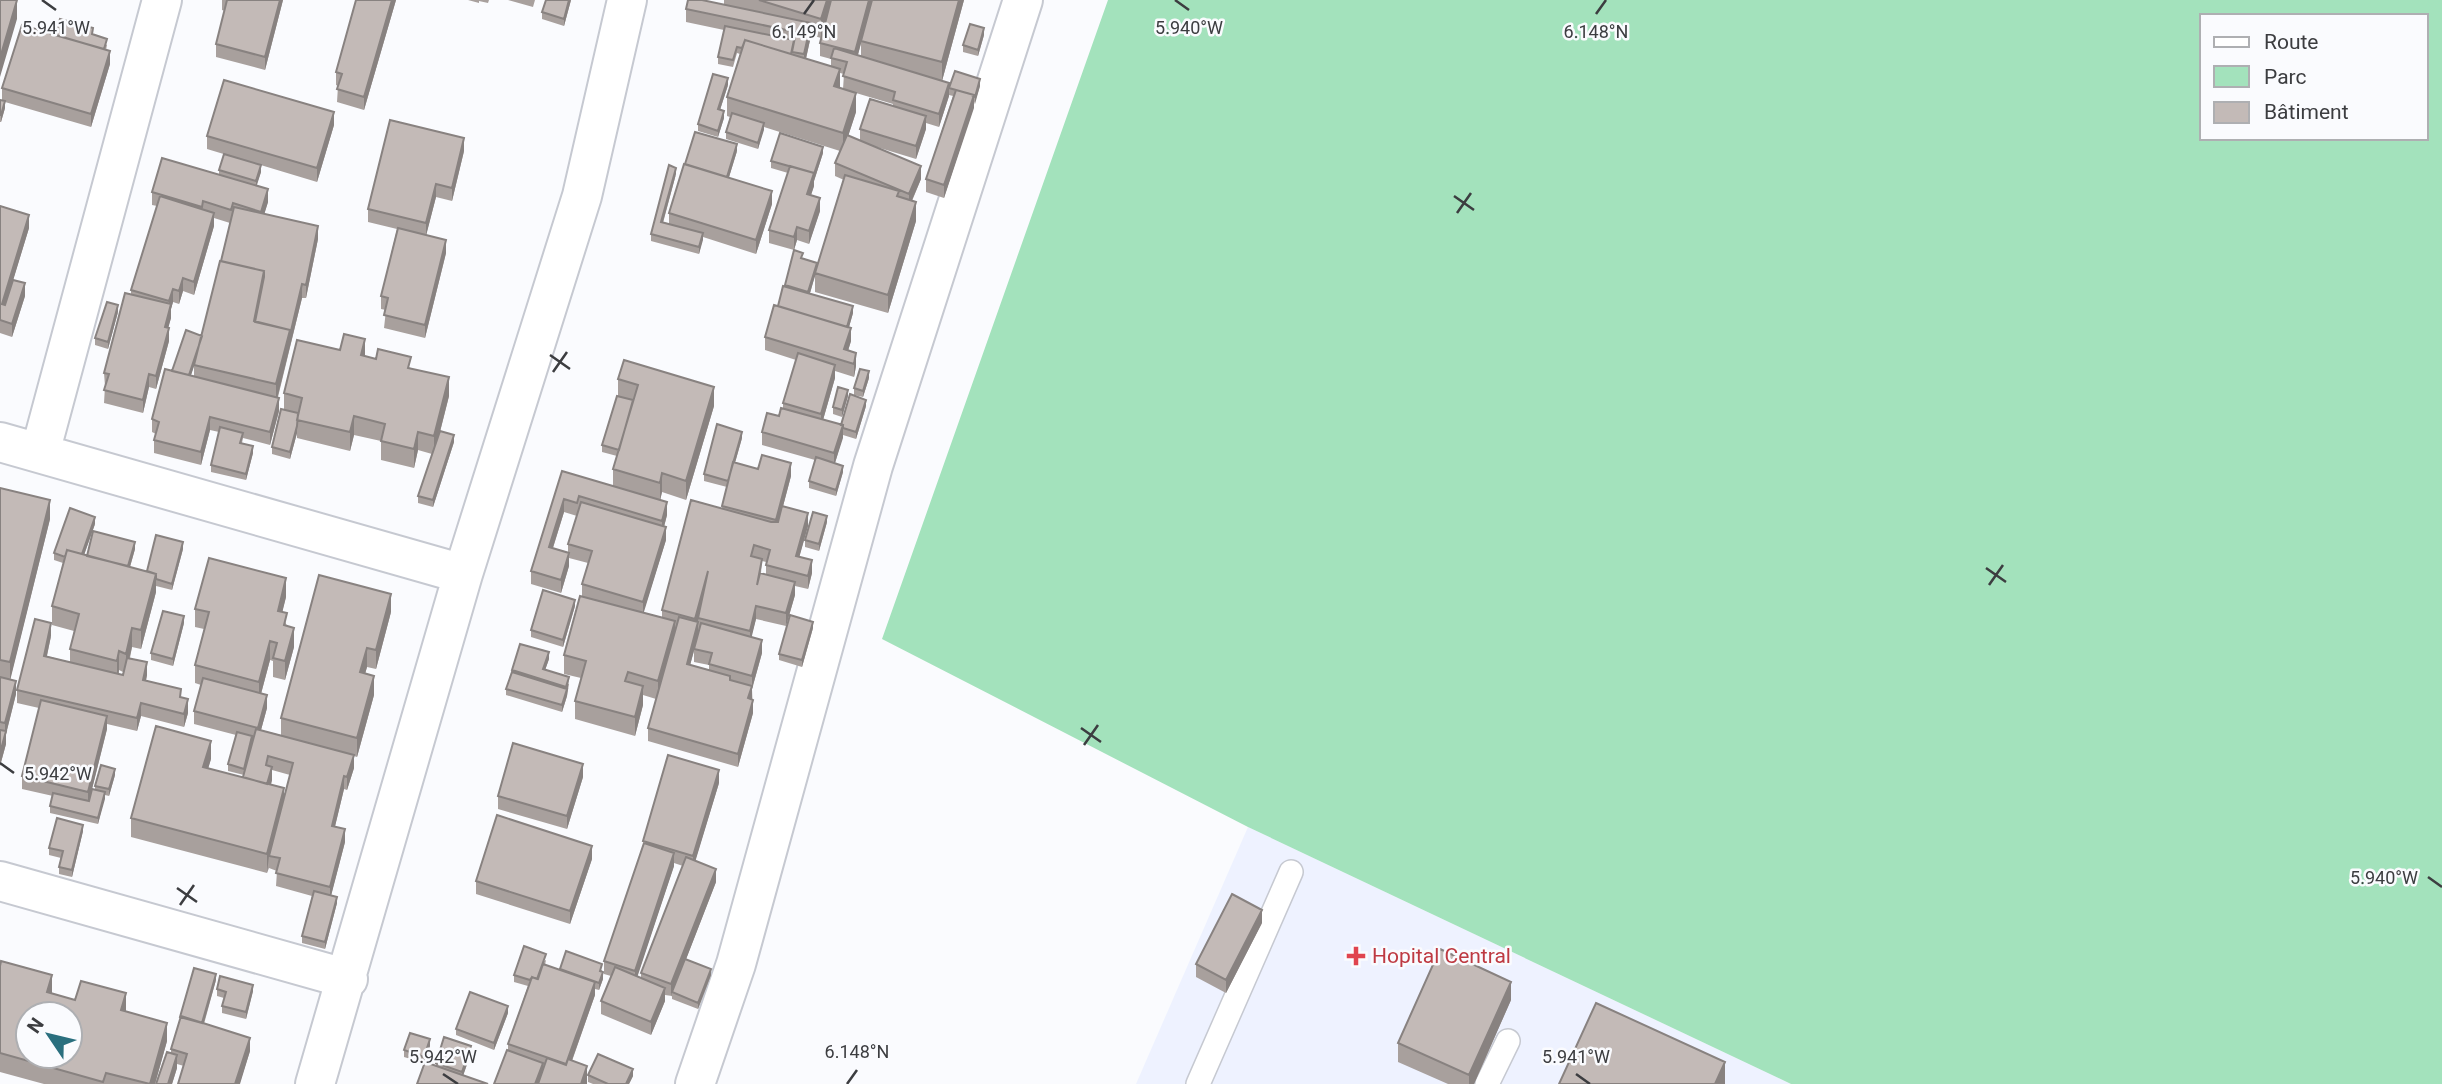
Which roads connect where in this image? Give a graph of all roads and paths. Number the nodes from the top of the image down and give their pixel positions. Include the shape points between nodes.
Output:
1 (160, 0) edge
2 (627, 0) edge
3 (1023, 0) edge
4 (0, 442) edge
5 (40, 453) junction
6 (463, 575) junction
7 (1291, 872) dead end
8 (0, 881) edge
9 (348, 979) junction
10 (1508, 1041) dead end
11 (315, 1084) edge
12 (695, 1084) edge
13 (1198, 1084) edge
14 (1487, 1084) edge

1 - 5 street
2 - 6 street via 582,196
3 - 12 street via 873,466 736,964
4 - 5 street
5 - 6 street
6 - 9 street
7 - 13 lane
8 - 9 street
9 - 11 street
10 - 14 lane

